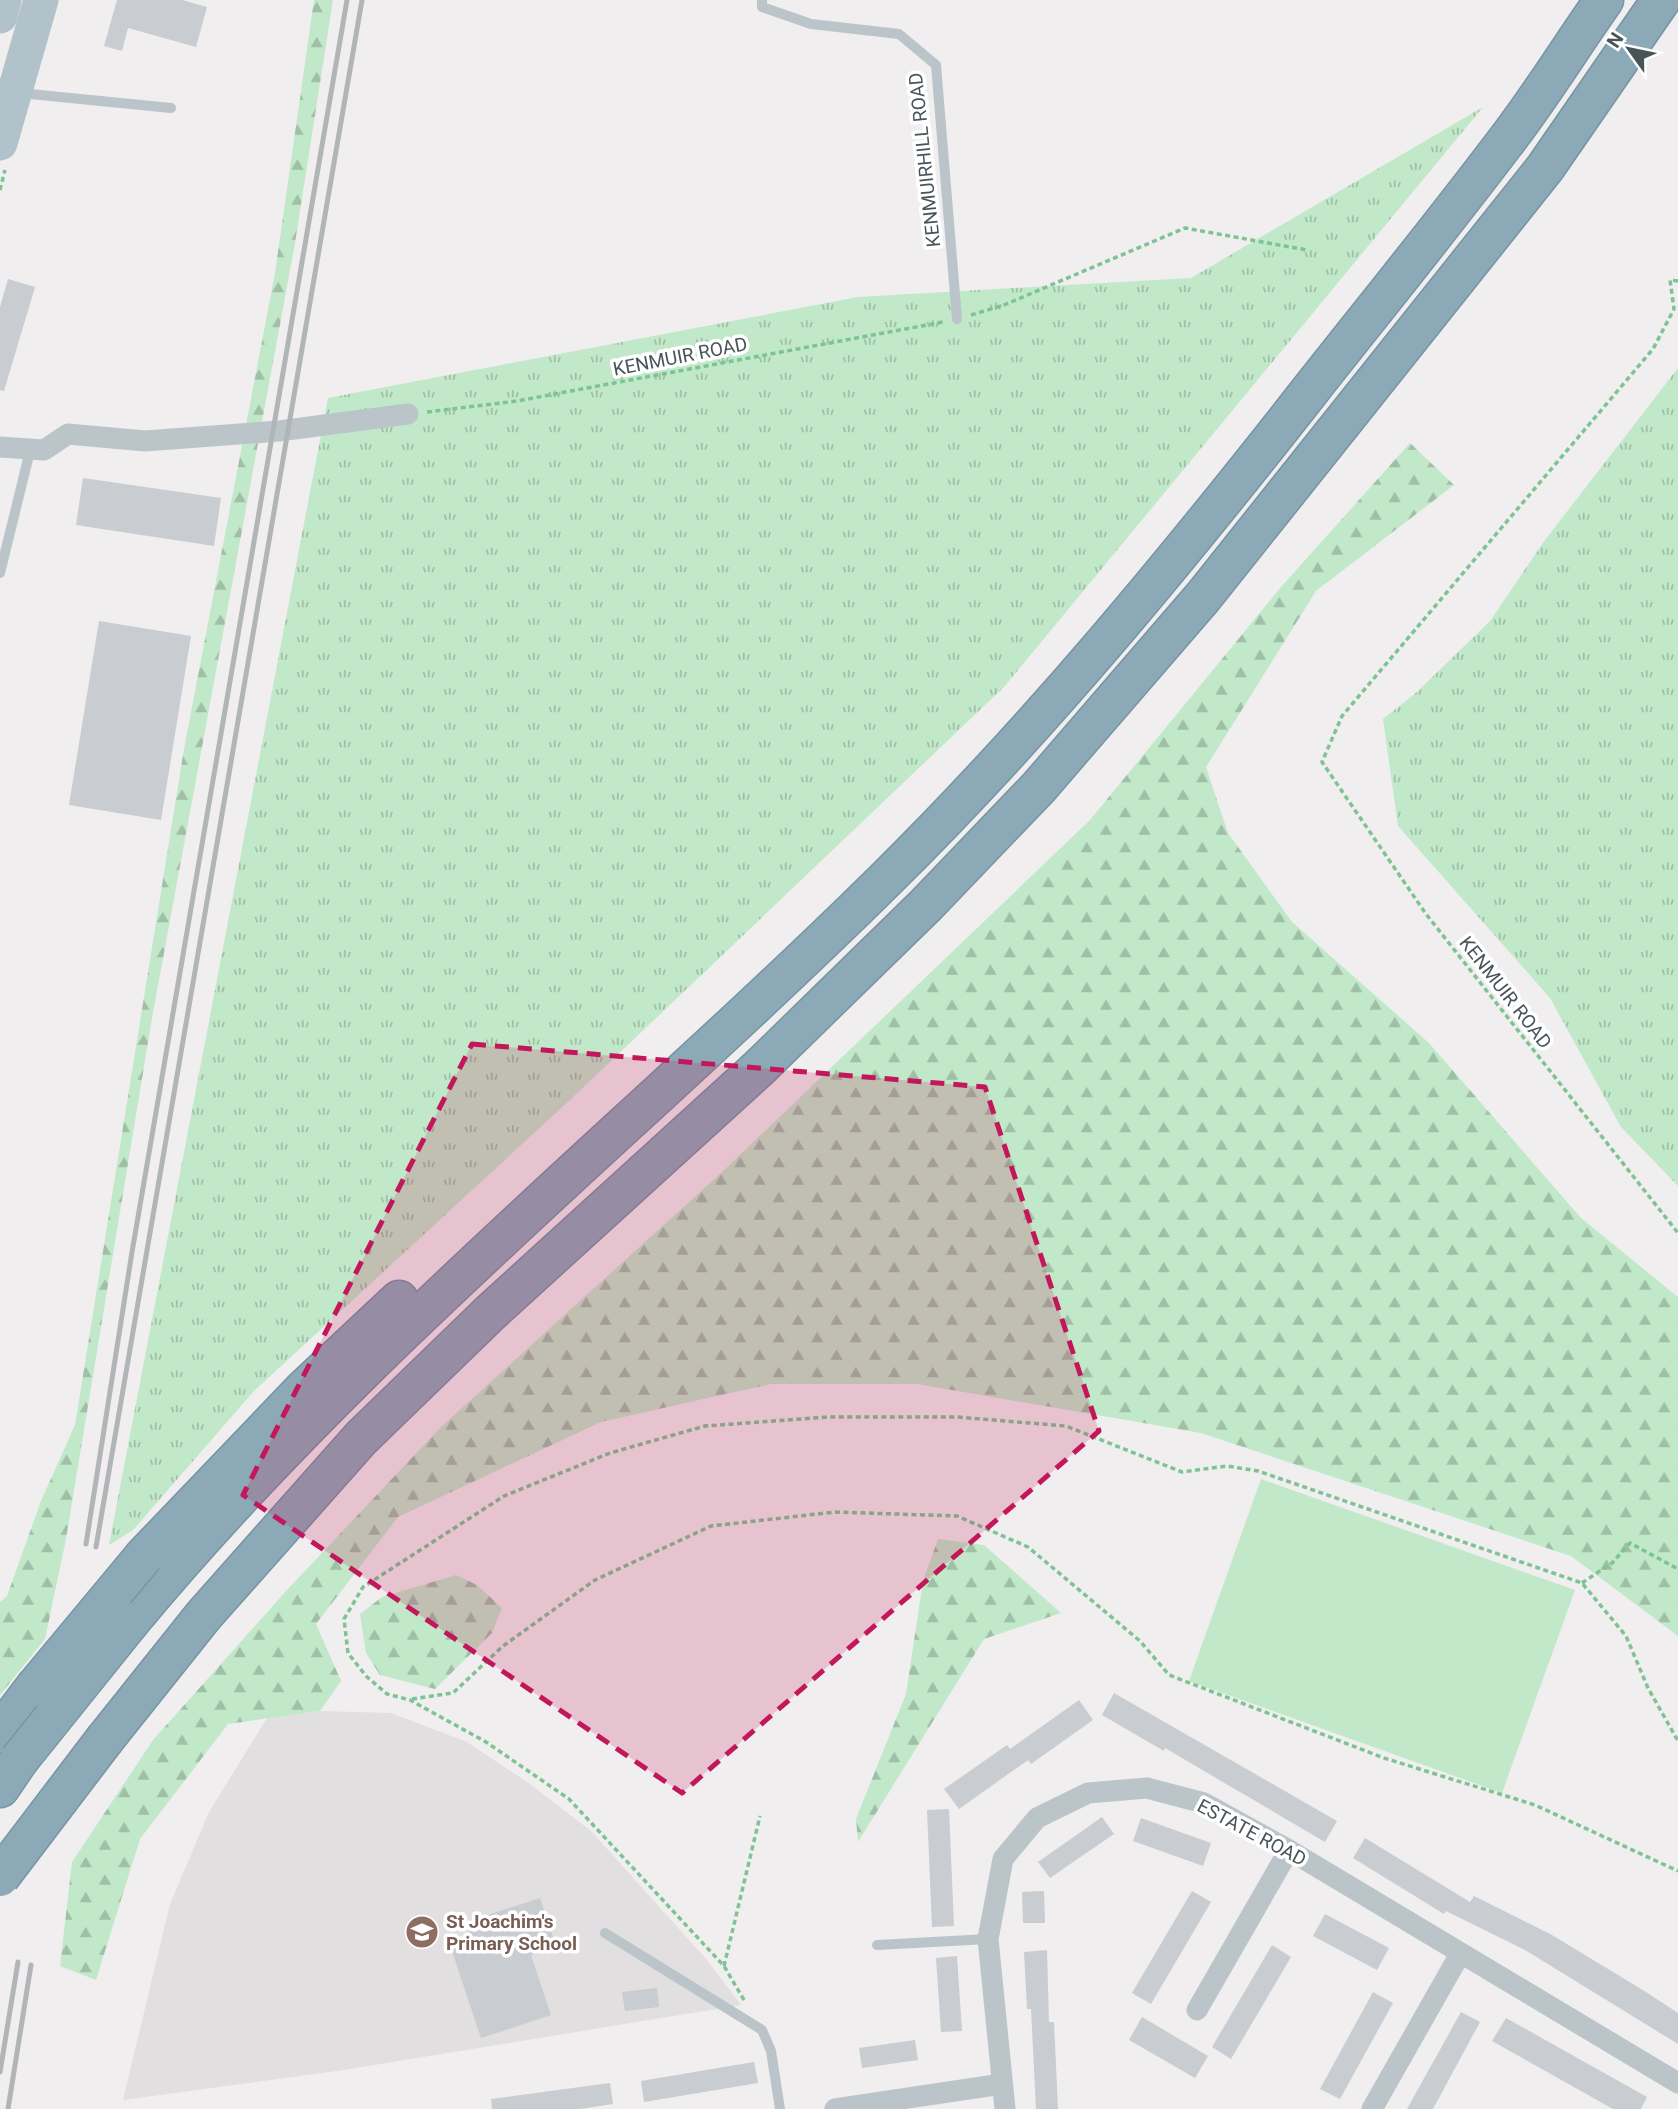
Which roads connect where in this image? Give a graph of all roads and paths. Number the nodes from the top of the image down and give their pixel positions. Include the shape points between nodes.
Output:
1 (5, 0) edge
2 (41, 0) edge
3 (762, 0) edge
4 (1604, 0) edge
5 (1661, 0) edge
6 (0, 16) edge
7 (7, 93) edge
8 (171, 107) dead end
9 (0, 143) edge
10 (1307, 250) dead end
11 (1678, 281) edge
12 (957, 319) junction
13 (408, 414) joint
14 (0, 447) edge
15 (30, 451) junction
16 (0, 573) edge
17 (1000, 761) junction
18 (1678, 1233) edge
19 (1678, 1569) edge
20 (1582, 1583) junction
21 (410, 1700) junction
22 (1678, 1741) edge
23 (9, 1753) edge
24 (760, 1816) dead end
25 (1289, 1850) junction
26 (1678, 1871) edge
27 (0, 1877) edge
28 (605, 1933) dead end
29 (988, 1939) junction
30 (877, 1945) dead end
31 (1460, 1954) junction
32 (724, 1966) junction
33 (1197, 2010) dead end
34 (762, 2030) junction
35 (1678, 2083) edge
36 (1002, 2084) junction
37 (780, 2109) edge
38 (835, 2109) edge
39 (1004, 2109) edge
40 (1372, 2109) edge

1 - 6 main road
2 - 7 main road
3 - 12 lane, KENMUIRHILL ROAD via 762,7 811,24 899,34 936,65
4 - 17 highway via 1507,141 1168,571
5 - 27 highway, bridge via 1545,168 1203,597 1039,787 759,1068 491,1312 361,1438 204,1615
7 - 8 lane
7 - 9 main road
10 - 12 path, KENMUIR ROAD via 1185,228
11 - 18 path, KENMUIR ROAD via 1670,280 1674,309 1653,349 1342,716 1322,762 1426,914
12 - 13 path, KENMUIR ROAD via 517,401
13 - 15 street via 279,432 145,440 68,435 44,450
14 - 15 street
15 - 16 lane
17 - 23 highway, bridge via 744,1016 348,1385 198,1539
17 - 23 highway, bridge via 304,1389 144,1556 35,1687
19 - 20 path via 1630,1543 1612,1563
20 - 21 path via 1258,1471 1227,1466 1182,1472 1066,1426 957,1417 827,1417 705,1426 610,1453 504,1496 363,1587 344,1619 348,1653 387,1694
20 - 22 path via 1626,1636
21 - 26 path via 453,1693 503,1646 595,1580 711,1526 835,1512 957,1516 1028,1547 1140,1640 1169,1675 1384,1758 1535,1805
21 - 32 path via 486,1742 569,1799
24 - 32 path
25 - 29 street, ESTATE ROAD via 1204,1803 1147,1788 1088,1793 1037,1818 1003,1859
25 - 31 street, ESTATE ROAD
25 - 33 street
28 - 34 lane
29 - 30 lane
29 - 36 street, ESTATE ROAD
31 - 35 street, ESTATE ROAD
31 - 40 street
32 - 34 path
34 - 37 lane via 771,2051
36 - 38 street
36 - 39 street, ESTATE ROAD

